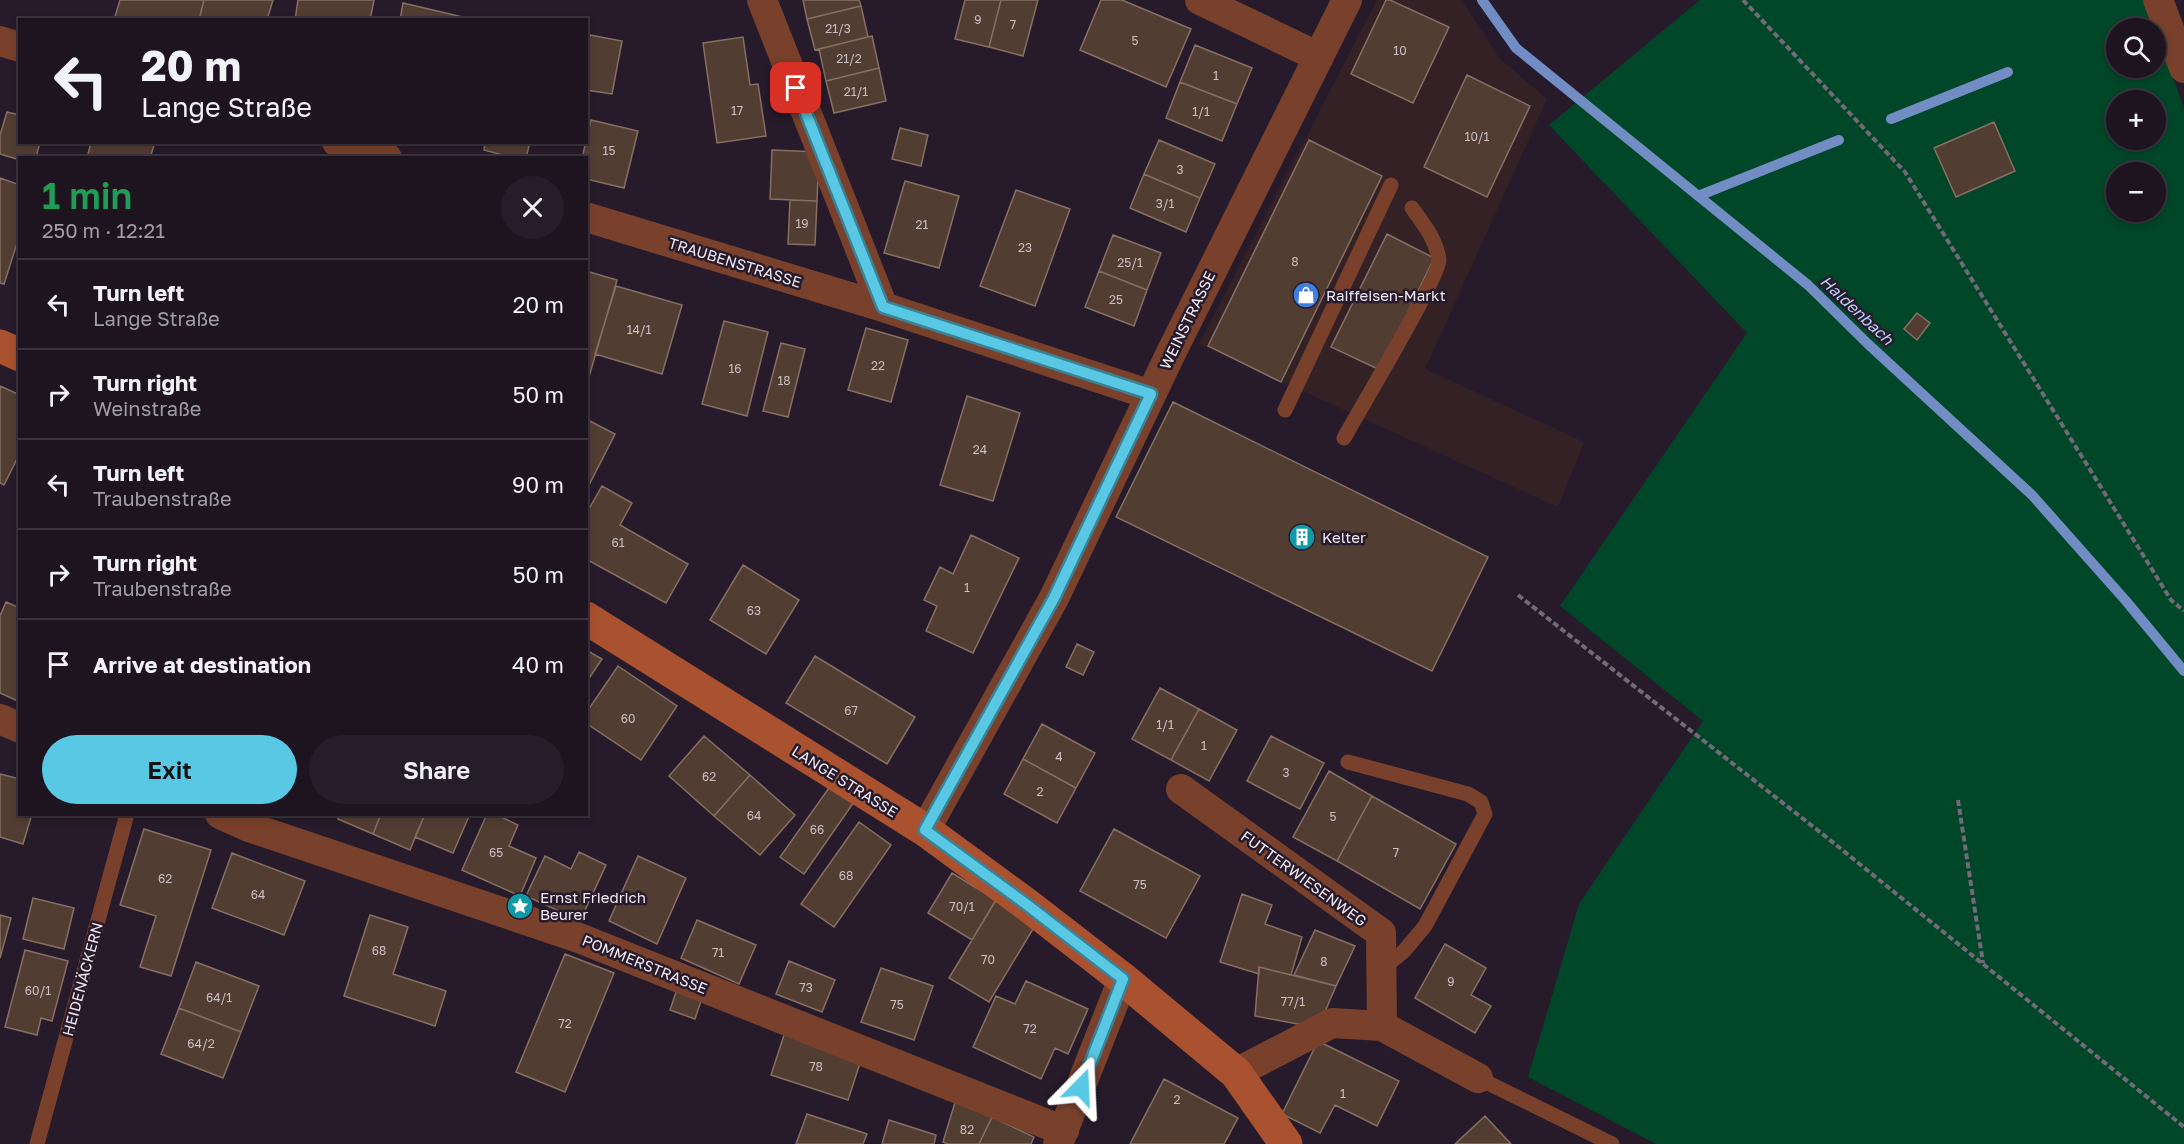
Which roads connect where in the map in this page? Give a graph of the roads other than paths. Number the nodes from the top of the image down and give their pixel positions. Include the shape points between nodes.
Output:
1 (762, 0) edge
2 (1200, 0) edge
3 (1347, 0) edge
4 (2158, 0) edge
5 (0, 41) edge
6 (18, 46) edge
7 (1319, 57) junction
8 (2184, 68) edge
9 (343, 144) edge
10 (381, 156) edge
11 (1391, 185) dead end
12 (1412, 208) dead end
13 (588, 219) edge
14 (883, 307) junction
15 (0, 346) edge
16 (18, 354) edge
17 (1151, 394) junction
18 (1285, 410) dead end
19 (1344, 438) dead end
20 (588, 619) edge
21 (0, 719) edge
22 (18, 727) edge
23 (1348, 762) dead end
24 (1181, 789) dead end
25 (126, 816) edge
26 (225, 816) edge
27 (925, 830) junction
28 (1381, 970) junction
29 (1123, 979) junction
30 (1382, 1026) junction
31 (1236, 1073) junction
32 (1478, 1078) joint
33 (1061, 1137) edge
34 (37, 1144) edge
35 (1286, 1144) edge
36 (1612, 1144) edge

1 - 14 street
2 - 7 street
3 - 7 street, WEINSTRASSE
4 - 8 street
5 - 6 street
7 - 17 street, WEINSTRASSE
9 - 10 street
11 - 18 lane
12 - 19 lane via 1433,238 1439,263
13 - 14 street, TRAUBENSTRASSE
14 - 17 street, TRAUBENSTRASSE
15 - 16 main road
17 - 27 street, WEINSTRASSE via 1054,598
20 - 27 main road, LANGE STRASSE
21 - 22 street
23 - 28 lane via 1468,794 1481,802 1485,814 1425,926
24 - 28 street, FUTTERWIESENWEG via 1381,933
25 - 34 lane, HEIDENÄCKERN
26 - 33 street, POMMERSTRASSE via 579,938
27 - 29 main road, LANGE STRASSE
28 - 30 street, FUTTERWIESENWEG
29 - 31 main road, LANGE STRASSE
29 - 33 street
30 - 31 street via 1332,1023
30 - 32 street
31 - 35 main road, LANGE STRASSE
32 - 36 lane

